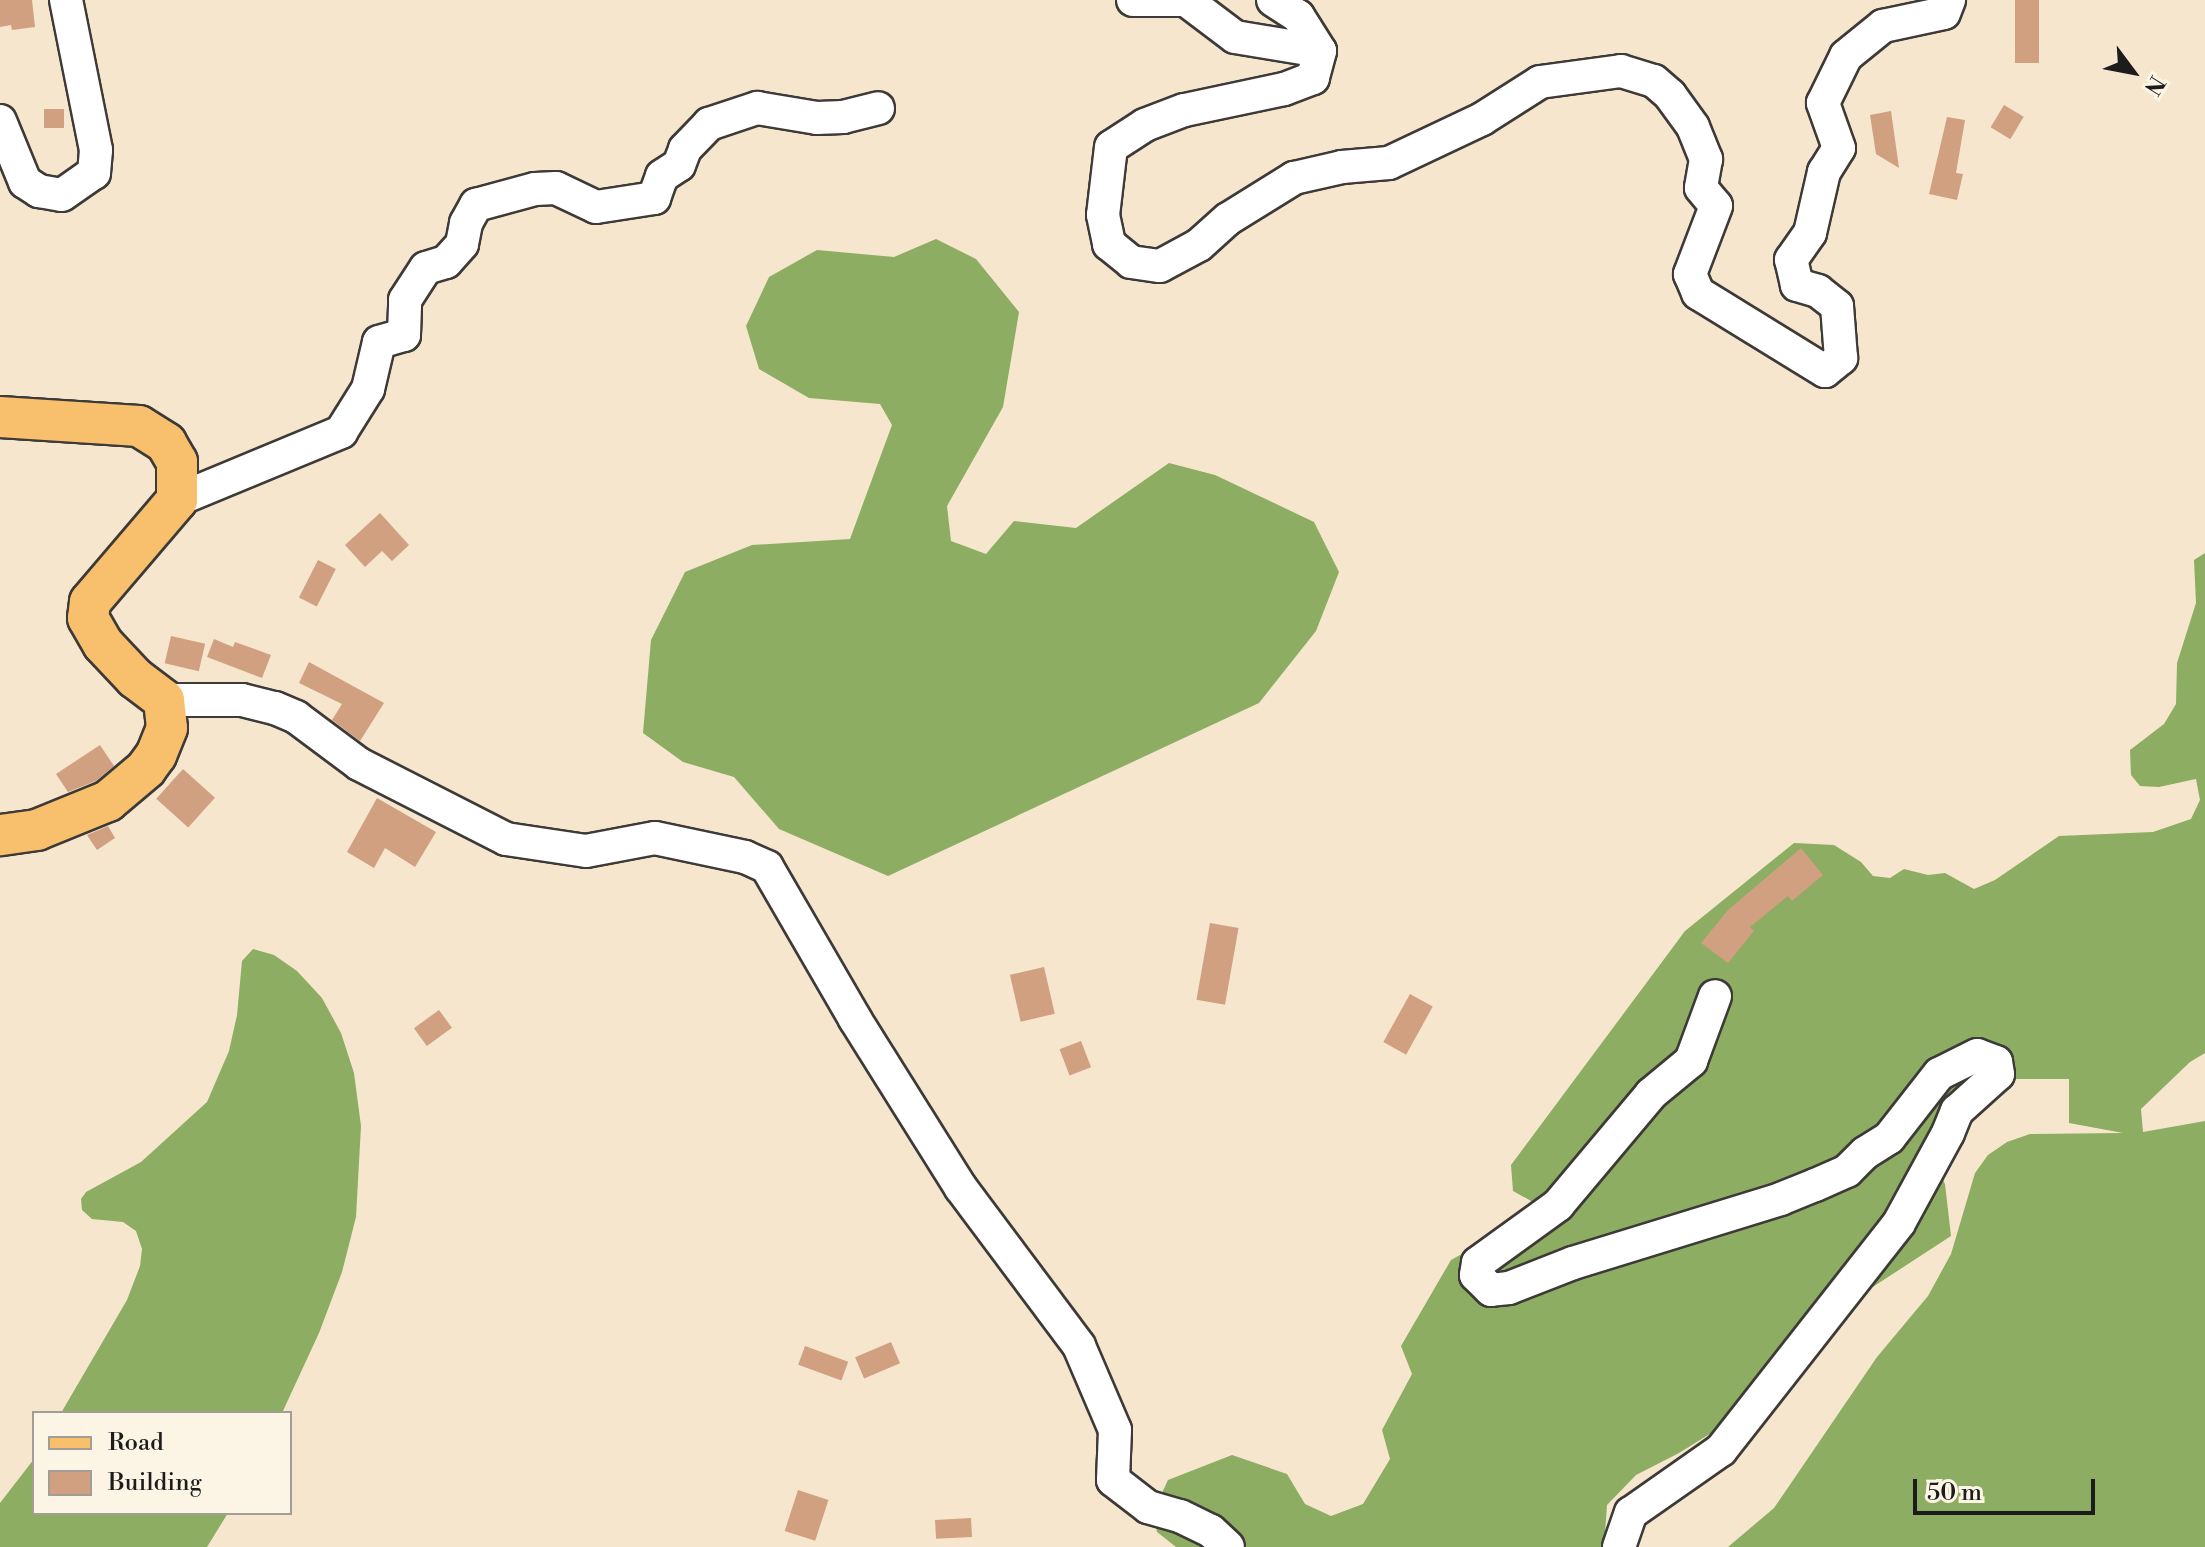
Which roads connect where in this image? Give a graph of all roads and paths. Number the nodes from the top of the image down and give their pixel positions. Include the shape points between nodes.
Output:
1 (66, 0) edge
2 (1133, 0) edge
3 (1273, 0) edge
4 (1949, 0) edge
5 (1320, 51) junction
6 (878, 108) dead end
7 (0, 121) edge
8 (0, 417) edge
9 (177, 500) junction
10 (164, 700) junction
11 (0, 835) edge
12 (1715, 996) dead end
13 (1228, 1547) edge
14 (1619, 1547) edge

1 - 7 street via 96,150 94,173 62,195 39,191 25,182
2 - 5 street via 1186,0 1235,37
3 - 5 street via 1298,16
4 - 5 street via 1944,13 1883,26 1846,56 1823,103 1839,148 1824,172 1810,233 1791,260 1797,285 1818,291 1837,306 1841,358 1825,371 1698,293 1690,274 1716,206 1701,188 1706,159 1693,127 1670,95 1654,81 1621,71 1540,82 1482,119 1389,163 1294,178 1160,266 1131,262 1109,244 1103,215 1111,147 1145,125 1184,110 1313,78
6 - 9 street via 817,118 757,108 709,124 685,149 679,165 662,176 654,198 596,207 556,188 476,205 462,244 446,262 426,268 405,300 404,335 379,342 368,389 341,432
8 - 9 main road via 139,426 166,443 177,462
9 - 10 main road via 90,602 88,618 103,644
10 - 11 main road via 167,728 156,755 108,801 37,830
10 - 13 street via 242,700 275,708 296,717 359,764 506,839 586,851 655,838 745,857 767,867 961,1188 1079,1346 1115,1430 1113,1480 1148,1507 1211,1531
12 - 14 street via 1691,1061 1651,1094 1558,1205 1478,1263 1476,1275 1491,1290 1781,1199 1837,1176 1889,1138 1939,1074 1977,1055 1996,1062 1998,1074 1957,1111 1899,1223 1721,1450 1631,1513

